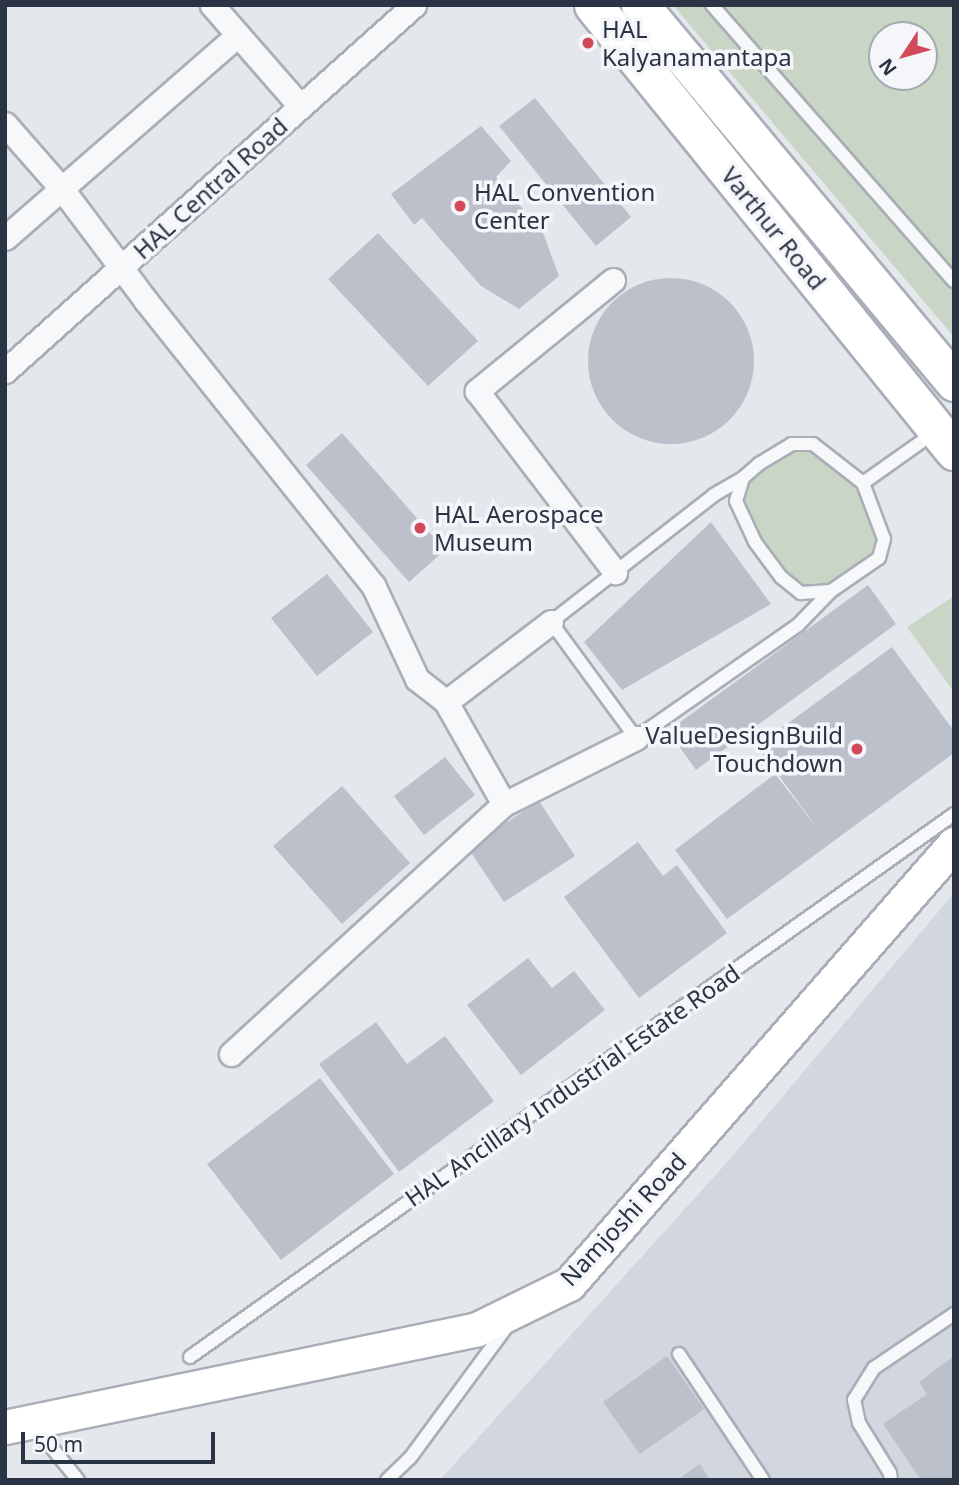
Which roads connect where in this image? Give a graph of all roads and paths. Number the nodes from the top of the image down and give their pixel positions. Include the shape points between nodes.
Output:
1 (212, 5) edge
2 (414, 5) edge
3 (593, 5) edge
4 (639, 5) edge
5 (712, 5) edge
6 (238, 35) junction
7 (301, 107) junction
8 (5, 124) edge
9 (62, 189) junction
10 (5, 238) edge
11 (122, 266) junction
12 (612, 281) dead end
13 (954, 281) edge
14 (7, 367) edge
15 (954, 382) edge
16 (946, 441) edge
17 (743, 478) junction
18 (863, 483) junction
19 (615, 572) junction
20 (831, 591) junction
21 (551, 622) junction
22 (446, 702) junction
23 (636, 738) junction
24 (504, 804) junction
25 (954, 814) edge
26 (954, 844) edge
27 (231, 1054) dead end
28 (519, 1311) junction
29 (954, 1314) edge
30 (679, 1354) dead end
31 (190, 1357) dead end
32 (18, 1424) edge
33 (78, 1480) edge
34 (387, 1480) edge
35 (763, 1480) edge
36 (891, 1480) edge

1 - 6 street
2 - 7 street, HAL Central Road
3 - 16 main road, Varthur Road
4 - 15 main road, Varthur Road
5 - 13 lane
6 - 7 street
6 - 9 street
7 - 11 street, HAL Central Road
8 - 9 street
9 - 10 street
9 - 11 street
11 - 14 street, HAL Central Road
11 - 22 street via 373,584 416,679
12 - 19 street via 477,391
16 - 18 lane
17 - 18 lane via 792,444 813,444
17 - 19 lane
17 - 20 lane via 736,501 755,542 781,577 802,593
18 - 20 lane via 884,540 882,549 879,558
19 - 21 lane
20 - 23 lane via 799,625
21 - 22 street
21 - 23 lane
22 - 24 street
23 - 24 street
24 - 27 street
25 - 31 lane, HAL Ancillary Industrial Estate Road
26 - 28 main road, Namjoshi Road via 569,1284
28 - 32 main road, Namjoshi Road via 477,1329
28 - 34 lane via 410,1458
29 - 36 lane via 874,1368 854,1401 859,1423
30 - 35 lane
32 - 33 lane

